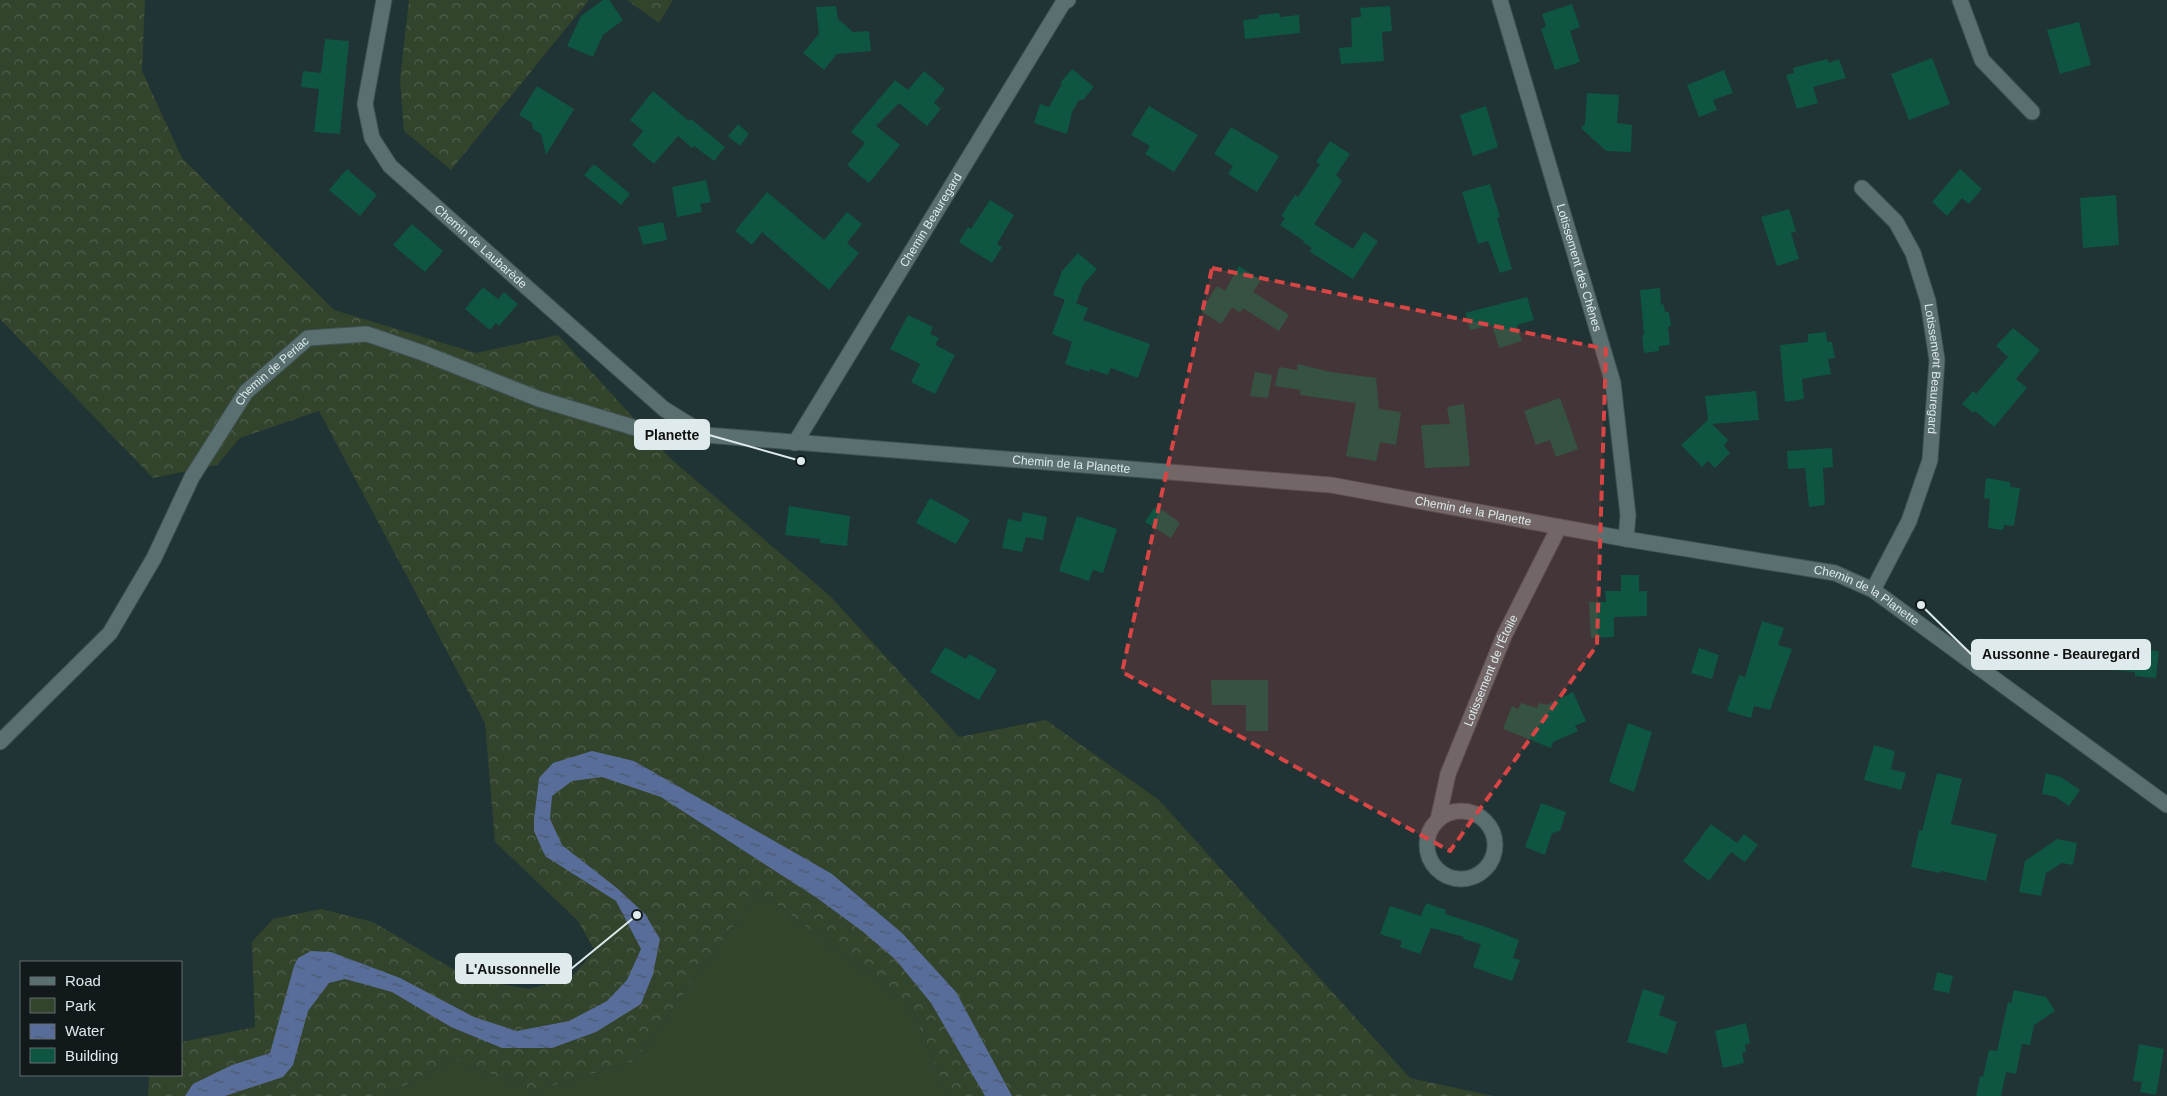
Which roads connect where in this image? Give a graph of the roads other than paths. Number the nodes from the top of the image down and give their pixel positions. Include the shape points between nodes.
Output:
1 (384, 0) edge
2 (1068, 0) edge
3 (1500, 0) edge
4 (1960, 0) edge
5 (2032, 112) dead end
6 (1862, 188) dead end
7 (706, 435) junction
8 (795, 443) junction
9 (1559, 527) junction
10 (1626, 539) junction
11 (1873, 590) junction
12 (0, 742) edge
13 (2167, 805) edge
14 (1438, 820) junction

1 - 7 street, Chemin de Laubarède via 365,104 372,138 390,166 664,409
2 - 8 street, Chemin Beauregard via 1063,3
3 - 10 street, Lotissement des Chênes via 1613,383 1628,515
4 - 5 street via 1982,60
6 - 11 street, Lotissement Beauregard via 1896,222 1913,252 1928,301 1937,360 1930,460 1908,521
7 - 8 street, Chemin de la Planette
7 - 12 street, Chemin de Periac via 659,435 548,402 368,334 308,338 246,392 192,477 154,558 110,633
8 - 9 street, Chemin de la Planette via 1331,485
9 - 10 street, Chemin de la Planette
9 - 14 street, Lotissement de l'Étoile via 1504,636 1448,774
10 - 11 street, Chemin de la Planette via 1835,573
11 - 13 street, Chemin de la Planette
14 - 14 street, Lotissement de l'Étoile via 1427,840 1431,861 1439,871 1460,879 1477,875 1490,863 1495,852 1494,836 1489,825 1477,814 1450,812

